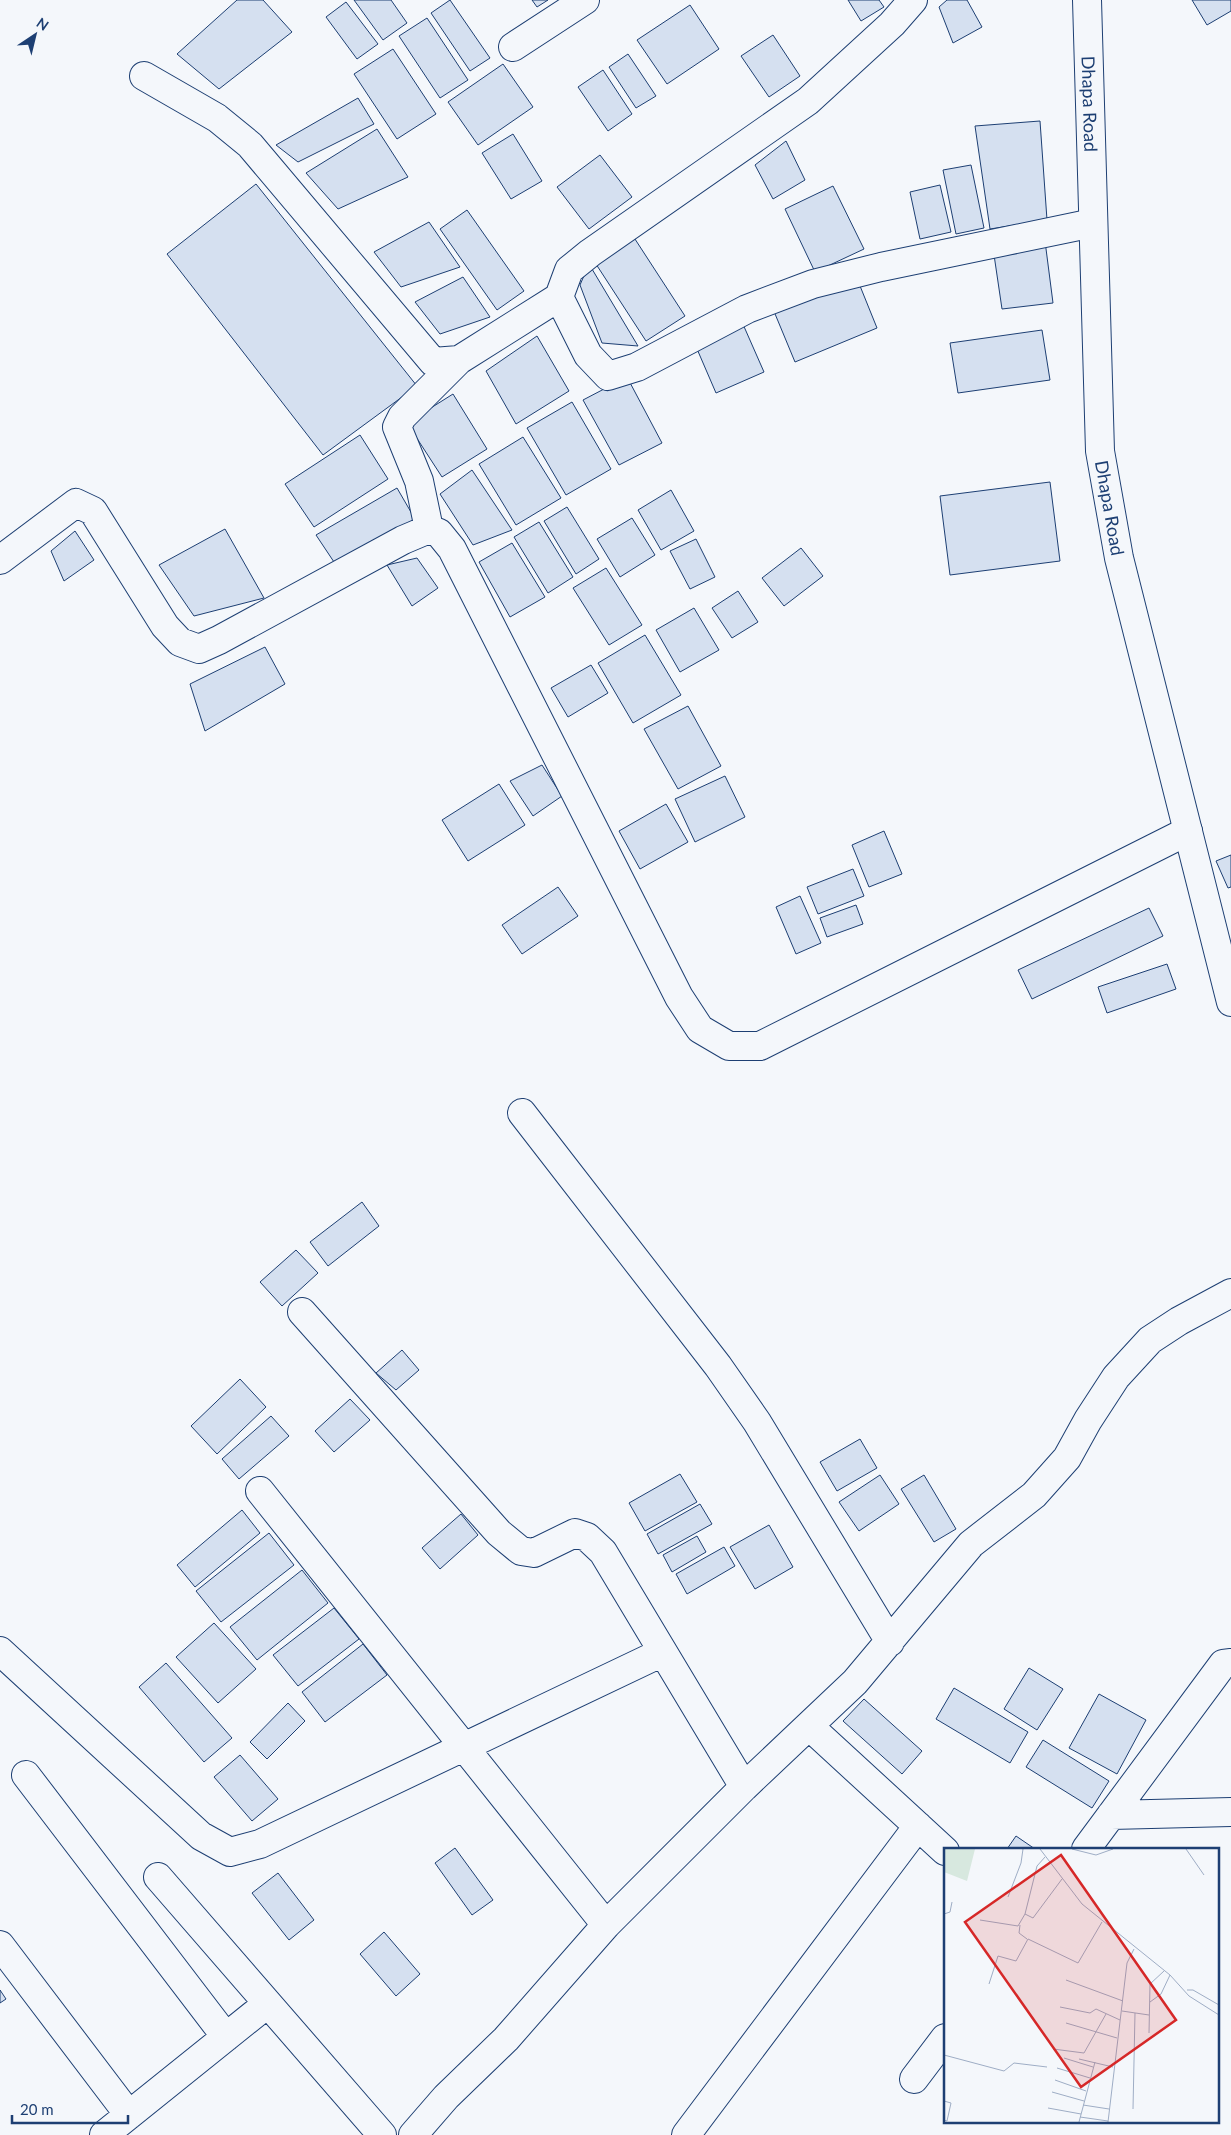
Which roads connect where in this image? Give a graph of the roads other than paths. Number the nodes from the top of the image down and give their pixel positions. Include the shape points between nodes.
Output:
1 (585, 0) edge
2 (913, 0) edge
3 (1087, 0) edge
4 (513, 47) dead end
5 (144, 76) dead end
6 (1094, 223) junction
7 (559, 297) junction
8 (458, 360) junction
9 (429, 528) junction
10 (0, 560) edge
11 (1188, 831) junction
12 (1231, 1002) edge
13 (522, 1114) dead end
14 (1231, 1293) edge
15 (302, 1312) dead end
16 (260, 1491) dead end
17 (890, 1642) junction
18 (0, 1651) edge
19 (663, 1652) junction
20 (1231, 1663) edge
21 (809, 1726) junction
22 (464, 1747) junction
23 (26, 1775) dead end
24 (744, 1787) junction
25 (1231, 1812) edge
26 (1112, 1815) junction
27 (918, 1826) junction
28 (1087, 1848) edge
29 (944, 1850) edge
30 (158, 1878) dead end
31 (606, 1925) junction
32 (0, 1945) edge
33 (267, 2004) junction
34 (226, 2037) junction
35 (944, 2039) edge
36 (914, 2079) dead end
37 (129, 2115) junction
38 (104, 2135) edge
39 (382, 2135) edge
40 (413, 2135) edge
41 (686, 2135) edge

1 - 4 street
2 - 7 street via 892,24 808,101 569,270
3 - 6 street, Dhapa Road
5 - 8 street via 217,118 250,145 433,362
6 - 7 street via 813,284 747,309 637,368 608,376 588,355
6 - 11 street, Dhapa Road via 1100,451 1119,558
7 - 8 street
8 - 9 street via 402,417 397,427 419,481
9 - 10 street via 199,649 180,642 165,626 93,511 76,503
9 - 11 street via 440,533 452,549 679,997 700,1030 729,1046 760,1046
11 - 12 street, Dhapa Road
13 - 17 street via 718,1366 757,1422
14 - 17 street via 1179,1320 1150,1340 1116,1377 1067,1458 1034,1496 970,1544
15 - 19 street via 499,1533 521,1551 534,1553 575,1533 587,1537 603,1552
16 - 22 street
17 - 21 street via 855,1682
18 - 22 street via 201,1836 230,1852 260,1844
19 - 22 street
19 - 24 street
20 - 26 street via 1223,1664
21 - 24 street
21 - 27 street
22 - 31 street
23 - 34 street
24 - 31 street
25 - 26 street
26 - 28 street
27 - 29 street
27 - 41 street
30 - 33 street
31 - 40 street via 506,2039 446,2096
32 - 37 street
33 - 34 street
33 - 39 street
34 - 37 street
35 - 36 street
37 - 38 street

